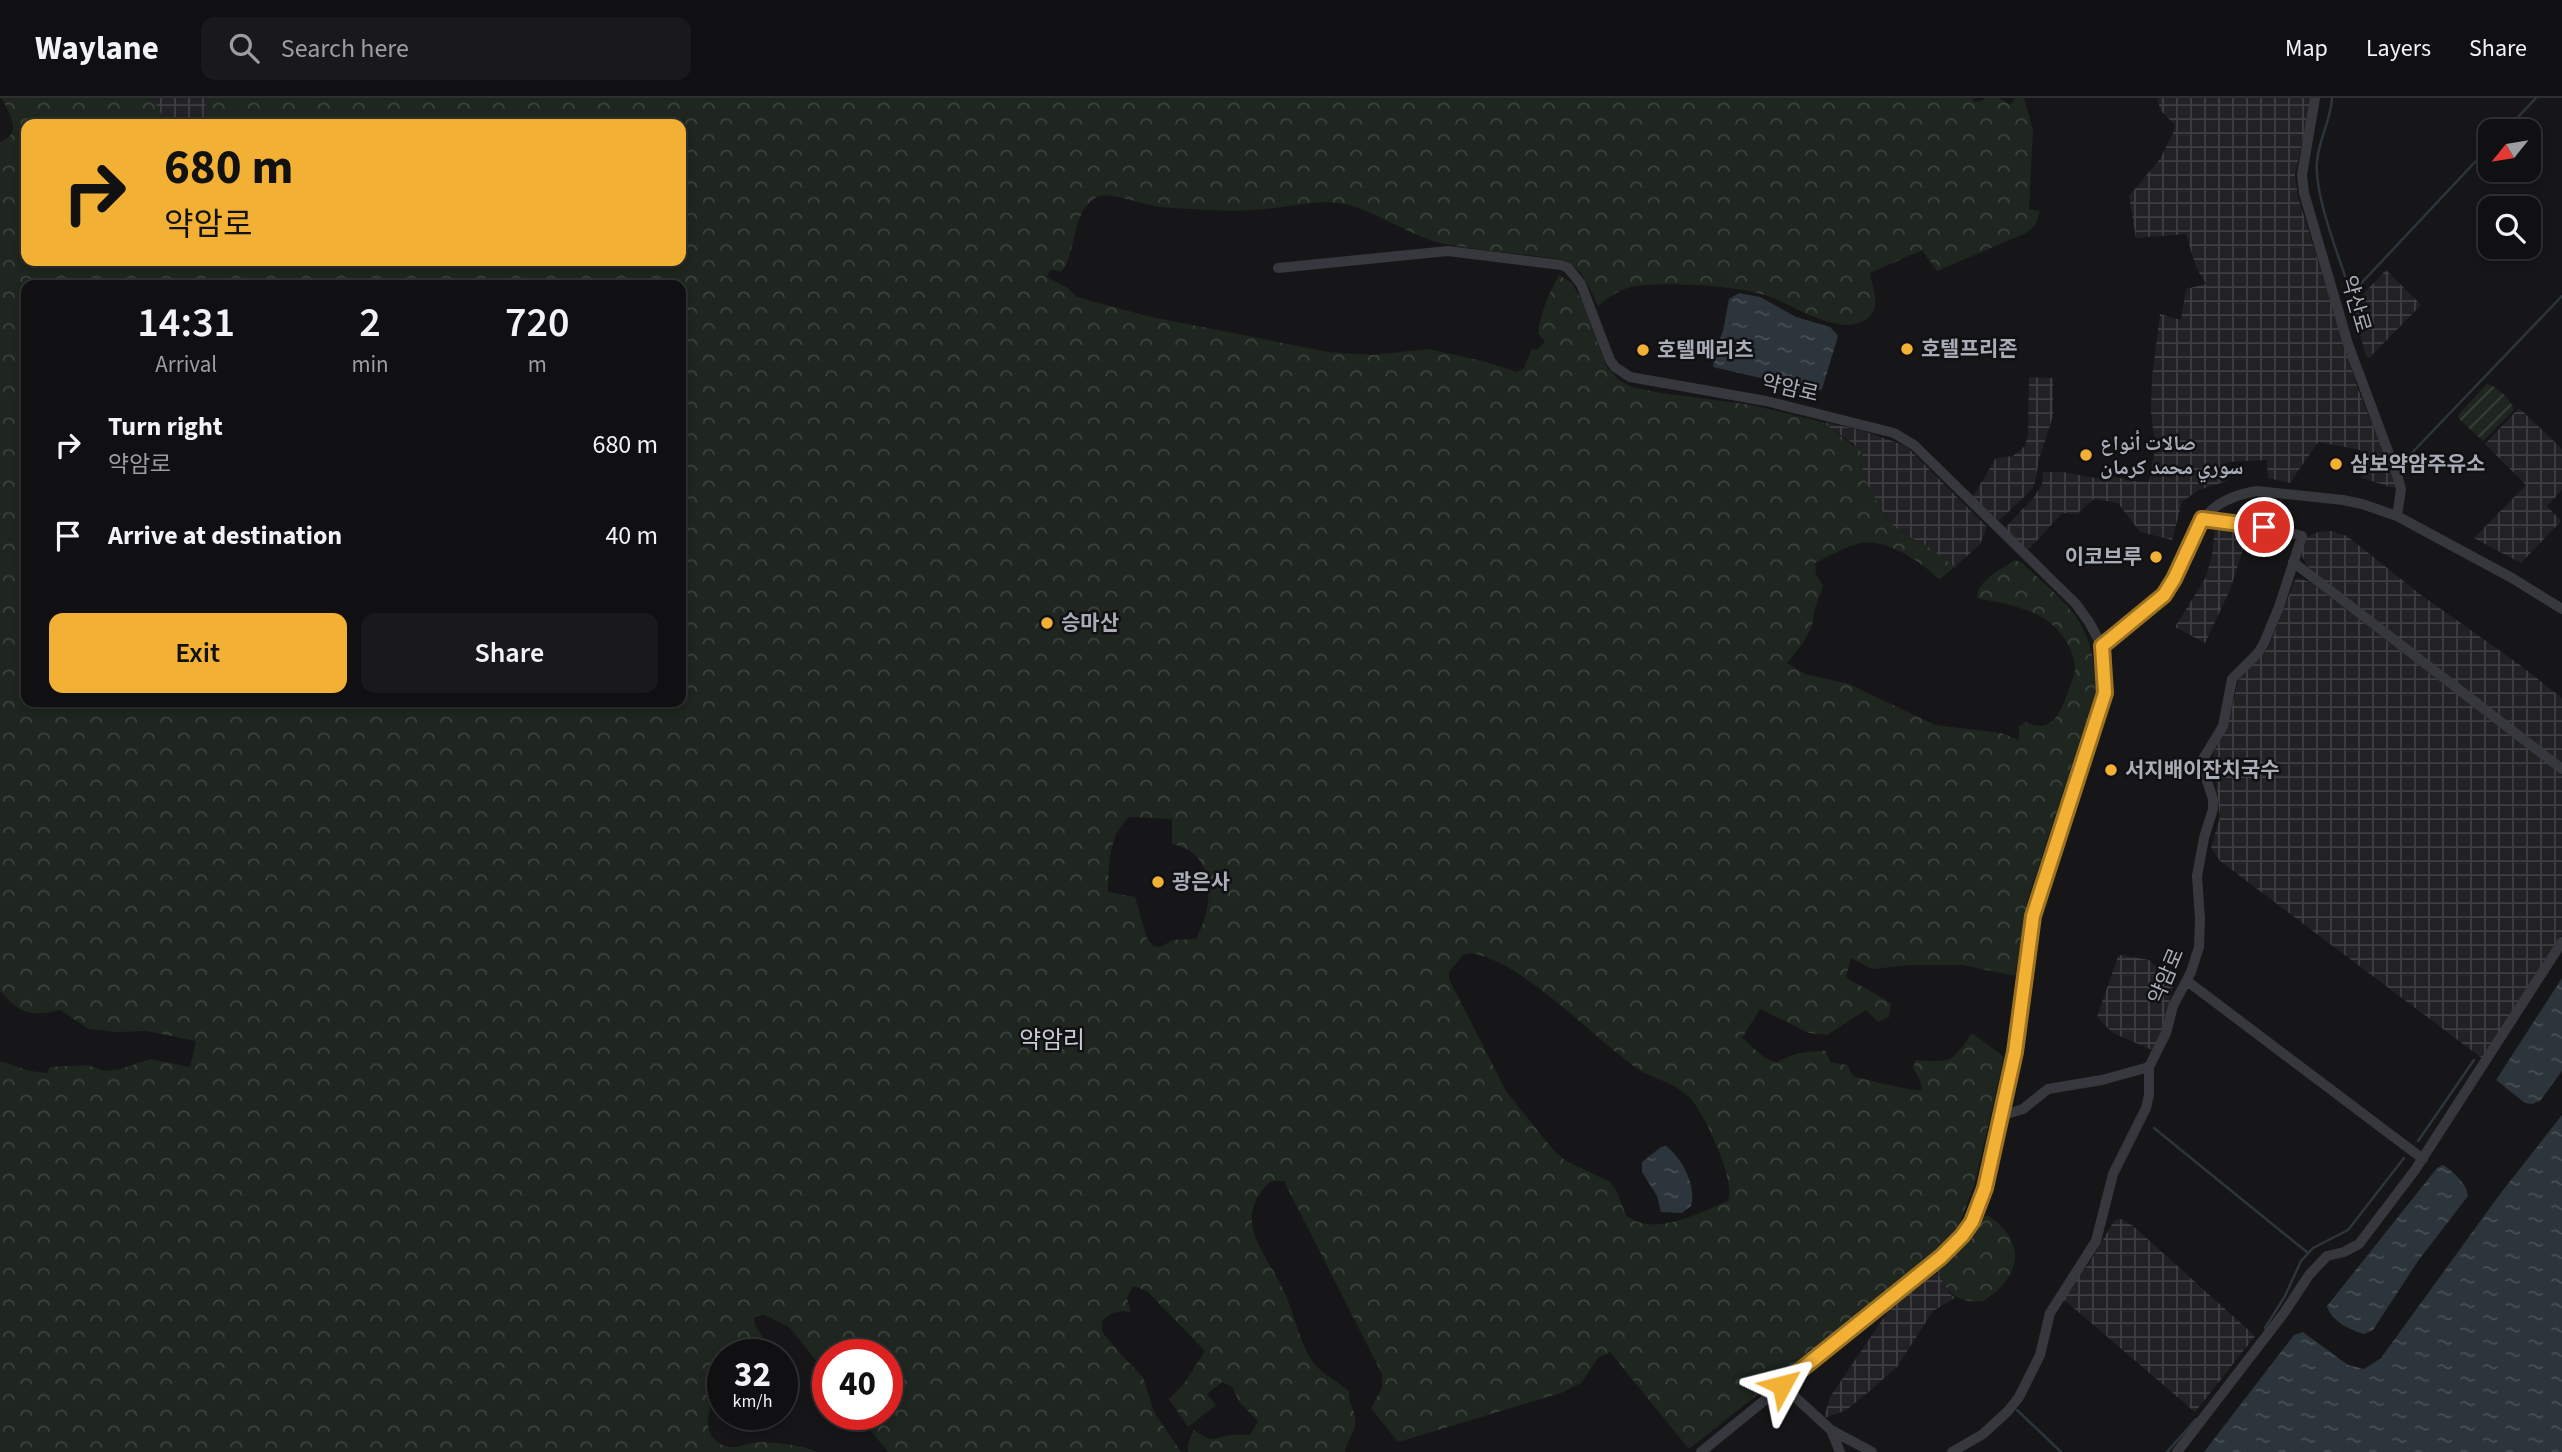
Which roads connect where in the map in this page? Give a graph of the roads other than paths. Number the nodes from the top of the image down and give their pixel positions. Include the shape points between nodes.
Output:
1 (2315, 98) edge
2 (1278, 268) dead end
3 (2396, 516) junction
4 (2202, 519) junction
5 (2293, 562) junction
6 (2562, 609) edge
7 (2102, 646) junction
8 (2562, 769) edge
9 (2562, 942) edge
10 (2187, 981) junction
11 (2149, 1067) junction
12 (2000, 1116) junction
13 (2423, 1159) junction
14 (1782, 1385) junction
15 (1831, 1430) junction
16 (1701, 1452) edge
17 (1840, 1452) edge
18 (1872, 1452) edge
19 (1952, 1452) edge
20 (2177, 1452) edge

1 - 3 street, 약산로 via 2302,175 2304,193 2351,354 2398,478 2401,489
2 - 7 street, 약암로 via 1448,251 1568,268 1585,292 1610,360 1630,377 1766,401 1894,433 1914,445 2076,604
3 - 4 street via 2343,500 2257,491 2225,500
3 - 6 street
4 - 5 street, 약암로 via 2302,536
4 - 7 street via 2164,595
5 - 8 street
5 - 10 street, 약암로 via 2264,643 2232,679 2223,726 2203,759 2213,809 2197,876 2199,947
7 - 12 street, 약암로 via 2105,693 2033,916 2015,1052
9 - 13 street
10 - 11 street, 약암로
10 - 13 street
11 - 12 street via 2048,1089 2023,1109
11 - 19 street, 약암로 via 2146,1108 2112,1174 2096,1241 2050,1313 2026,1385 1994,1425
12 - 14 street, 약암로 via 1985,1188 1962,1236
13 - 20 street via 2359,1244 2328,1256 2309,1275
14 - 15 street
14 - 16 street, 약암로
15 - 17 street
15 - 18 street

